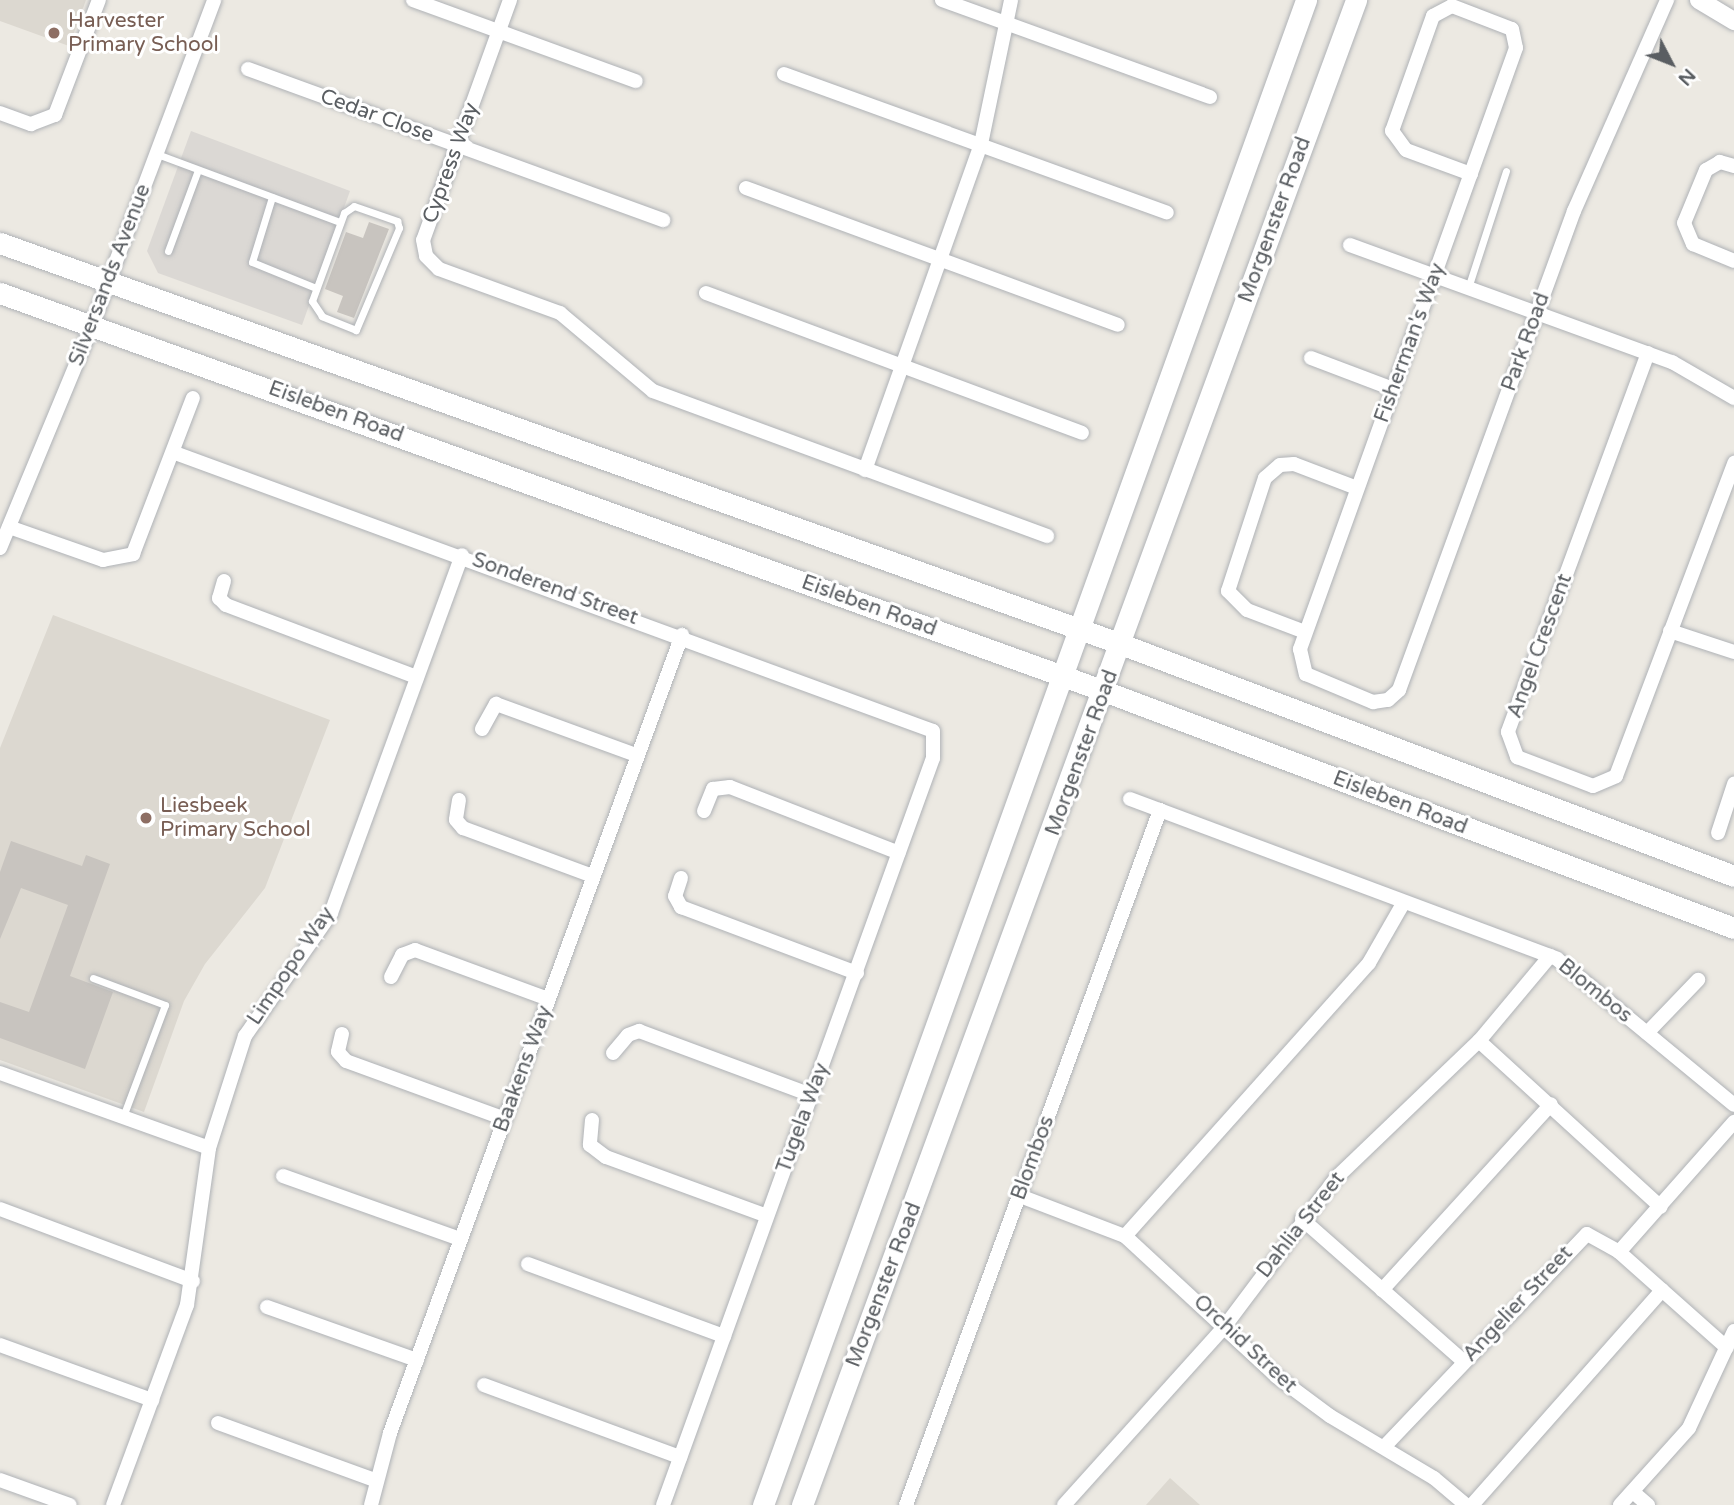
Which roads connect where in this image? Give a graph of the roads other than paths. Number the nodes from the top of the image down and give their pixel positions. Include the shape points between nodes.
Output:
1 (99, 0) edge
2 (214, 0) edge
3 (413, 0) edge
4 (510, 0) edge
5 (942, 0) edge
6 (1011, 0) edge
7 (1306, 0) edge
8 (1356, 0) edge
9 (1667, 0) edge
10 (1699, 0) edge
11 (1734, 21) edge
12 (1004, 22) junction
13 (499, 31) junction
14 (248, 69) dead end
15 (784, 74) dead end
16 (636, 81) dead end
17 (1210, 97) dead end
18 (0, 113) edge
19 (457, 145) junction
20 (981, 145) junction
21 (157, 154) junction
22 (1734, 166) edge
23 (198, 170) junction
24 (1506, 170) dead end
25 (1471, 174) junction
26 (746, 188) dead end
27 (272, 197) junction
28 (1167, 213) dead end
29 (663, 220) dead end
30 (340, 222) junction
31 (0, 243) edge
32 (1350, 245) dead end
33 (169, 251) dead end
34 (941, 261) junction
35 (1734, 261) edge
36 (1434, 276) junction
37 (108, 282) junction
38 (316, 288) junction
39 (1468, 288) junction
40 (0, 293) edge
41 (706, 293) dead end
42 (1537, 313) junction
43 (1118, 325) dead end
44 (91, 328) junction
45 (1648, 353) junction
46 (1311, 358) dead end
47 (903, 365) junction
48 (1393, 389) junction
49 (193, 398) dead end
50 (1734, 398) edge
51 (1082, 433) dead end
52 (175, 453) junction
53 (1734, 463) edge
54 (865, 470) junction
55 (1357, 488) junction
56 (9, 527) junction
57 (1047, 536) dead end
58 (0, 548) edge
59 (462, 555) junction
60 (224, 581) dead end
61 (1076, 628) junction
62 (1670, 631) junction
63 (1305, 632) junction
64 (682, 635) junction
65 (1121, 644) junction
66 (1734, 652) edge
67 (1301, 666) joint
68 (1059, 674) junction
69 (417, 677) junction
70 (1104, 691) junction
71 (482, 729) dead end
72 (933, 730) joint
73 (636, 755) junction
74 (1734, 784) edge
75 (1130, 799) dead end
76 (459, 800) dead end
77 (1160, 810) junction
78 (704, 811) dead end
79 (1718, 833) dead end
80 (900, 853) junction
81 (593, 876) junction
82 (1734, 876) edge
83 (681, 878) dead end
84 (1404, 902) junction
85 (1734, 928) edge
86 (1550, 956) junction
87 (857, 973) junction
88 (391, 976) dead end
89 (93, 978) dead end
90 (1698, 980) dead end
91 (548, 999) junction
92 (1647, 1033) junction
93 (342, 1034) dead end
94 (1479, 1041) junction
95 (614, 1054) dead end
96 (0, 1073) edge
97 (811, 1095) junction
98 (1551, 1104) junction
99 (1734, 1105) edge
100 (123, 1118) junction
101 (505, 1119) junction
102 (592, 1120) dead end
103 (1734, 1122) edge
104 (209, 1148) junction
105 (283, 1176) dead end
106 (1020, 1196) junction
107 (1661, 1207) junction
108 (0, 1209) edge
109 (767, 1216) junction
110 (1301, 1219) junction
111 (1125, 1236) junction
112 (460, 1239) junction
113 (1619, 1252) junction
114 (527, 1264) dead end
115 (193, 1281) junction
116 (1382, 1290) junction
117 (1662, 1290) junction
118 (267, 1307) dead end
119 (1225, 1326) junction
120 (1734, 1331) edge
121 (724, 1336) junction
122 (0, 1346) edge
123 (1727, 1348) junction
124 (416, 1360) junction
125 (1464, 1362) junction
126 (484, 1385) dead end
127 (152, 1400) junction
128 (218, 1423) dead end
129 (1384, 1447) junction
130 (680, 1457) junction
131 (0, 1480) edge
132 (375, 1480) junction
133 (1633, 1492) junction
134 (69, 1505) edge
135 (113, 1505) edge
136 (371, 1505) edge
137 (663, 1505) edge
138 (763, 1505) edge
139 (802, 1505) edge
140 (905, 1505) edge
141 (1064, 1505) edge
142 (1466, 1505) edge
143 (1472, 1505) edge
144 (1620, 1505) edge
145 (1648, 1505) edge

1 - 18 street via 60,108 49,120 31,124
2 - 21 street, Silversands Avenue
3 - 13 street
4 - 13 street, Cypress Way
5 - 12 street
6 - 12 street
7 - 61 main road, Morgenster Road
8 - 65 main road, Morgenster Road
9 - 42 street, Park Road via 1574,211
10 - 11 street
12 - 17 street
12 - 20 street
13 - 16 street
13 - 19 street, Cypress Way
14 - 19 street, Cedar Close
15 - 20 street
19 - 29 street, Cedar Close
19 - 54 street, Cypress Way via 423,240 426,256 439,269 560,313 653,391
20 - 28 street
20 - 34 street
21 - 23 lane
21 - 37 street, Silversands Avenue
22 - 35 street via 1720,162 1706,170 1684,223 1688,239
23 - 27 lane
23 - 33 lane
24 - 39 lane
25 - 25 street, Fisherman's Way via 1517,48 1516,35 1505,24 1451,6 1433,16 1395,122 1399,146
25 - 36 street, Fisherman's Way
26 - 34 street
27 - 30 lane
27 - 38 lane via 252,262
30 - 38 lane
30 - 38 lane via 354,206 399,224 361,328 316,312 312,301
31 - 37 main road
32 - 36 street
34 - 43 street
34 - 47 street
36 - 39 street
36 - 48 street, Fisherman's Way
37 - 44 street, Silversands Avenue
37 - 61 main road
39 - 42 street
40 - 44 main road, Eisleben Road
41 - 47 street
42 - 45 street
42 - 67 street, Park Road via 1399,690 1388,700 1373,702 1313,678
44 - 56 street, Silversands Avenue
44 - 68 main road, Eisleben Road
45 - 50 street via 1696,373
45 - 62 street, Angel Crescent via 1508,732 1513,753 1593,786 1613,780
46 - 48 street
47 - 51 street
47 - 54 street
48 - 55 street, Fisherman's Way
49 - 52 street
52 - 56 street via 140,544 121,560 103,560
52 - 59 street, Sonderend Street
53 - 62 street, Angel Crescent
54 - 57 street, Cypress Way
55 - 63 street, Fisherman's Way
55 - 63 street via 1294,464 1280,465 1265,478 1228,591 1247,610
56 - 58 street, Silversands Avenue
59 - 64 street, Sonderend Street
59 - 69 street, Limpopo Way
60 - 69 street via 219,598 226,606
61 - 65 main road
61 - 68 main road, Morgenster Road
62 - 66 street
63 - 67 street, Fisherman's Way
64 - 72 street, Sonderend Street
64 - 73 street, Baakens Way
65 - 70 main road, Morgenster Road
65 - 82 main road
68 - 70 main road, Eisleben Road
68 - 138 main road, Morgenster Road
69 - 104 street, Limpopo Way via 331,912 248,1030
70 - 85 main road, Eisleben Road
70 - 139 main road, Morgenster Road
71 - 73 street via 496,704
72 - 80 street, Tugela Way via 933,758
73 - 81 street, Baakens Way
74 - 79 street
75 - 77 street, Blombos
76 - 81 street via 456,820 463,828
77 - 84 street, Blombos
77 - 106 street, Blombos
78 - 80 street via 713,789 730,787
80 - 87 street, Tugela Way
81 - 91 street, Baakens Way
83 - 87 street via 675,896 681,907
84 - 86 street, Blombos
84 - 111 street via 1369,963
86 - 92 street, Blombos via 1581,974
86 - 94 street, Dahlia Street
87 - 97 street, Tugela Way
88 - 91 street via 402,955 415,950
89 - 100 lane via 165,1005
90 - 92 street
91 - 101 street, Baakens Way
92 - 99 street, Blombos
93 - 101 street via 338,1052 346,1061
94 - 98 street
94 - 110 street, Dahlia Street via 1376,1133
95 - 97 street via 628,1035 639,1031
96 - 100 street
97 - 109 street, Tugela Way
98 - 107 street
98 - 116 street
100 - 104 street
101 - 112 street, Baakens Way
102 - 109 street via 590,1145 607,1157
103 - 107 street
104 - 115 street, Limpopo Way
105 - 112 street
106 - 111 street, Orchid Street
106 - 140 street, Blombos
107 - 113 street
108 - 115 street
109 - 121 street, Tugela Way
110 - 116 street
110 - 119 street, Dahlia Street
111 - 119 street, Orchid Street
112 - 124 street, Baakens Way
113 - 117 street, Angelier Street
113 - 125 street, Angelier Street via 1597,1235 1581,1237
114 - 121 street
115 - 127 street, Limpopo Way
116 - 125 street
117 - 123 street, Angelier Street
117 - 143 street
118 - 124 street
119 - 129 street, Orchid Street via 1311,1403
119 - 141 street, Dahlia Street
120 - 123 street
121 - 130 street, Tugela Way
122 - 127 street
123 - 133 street via 1689,1428
124 - 132 street, Baakens Way
125 - 129 street, Angelier Street
126 - 130 street
127 - 135 street, Limpopo Way
128 - 132 street
129 - 142 street, Orchid Street
130 - 137 street, Tugela Way
131 - 134 street
132 - 136 street, Baakens Way
133 - 144 street
133 - 145 street

